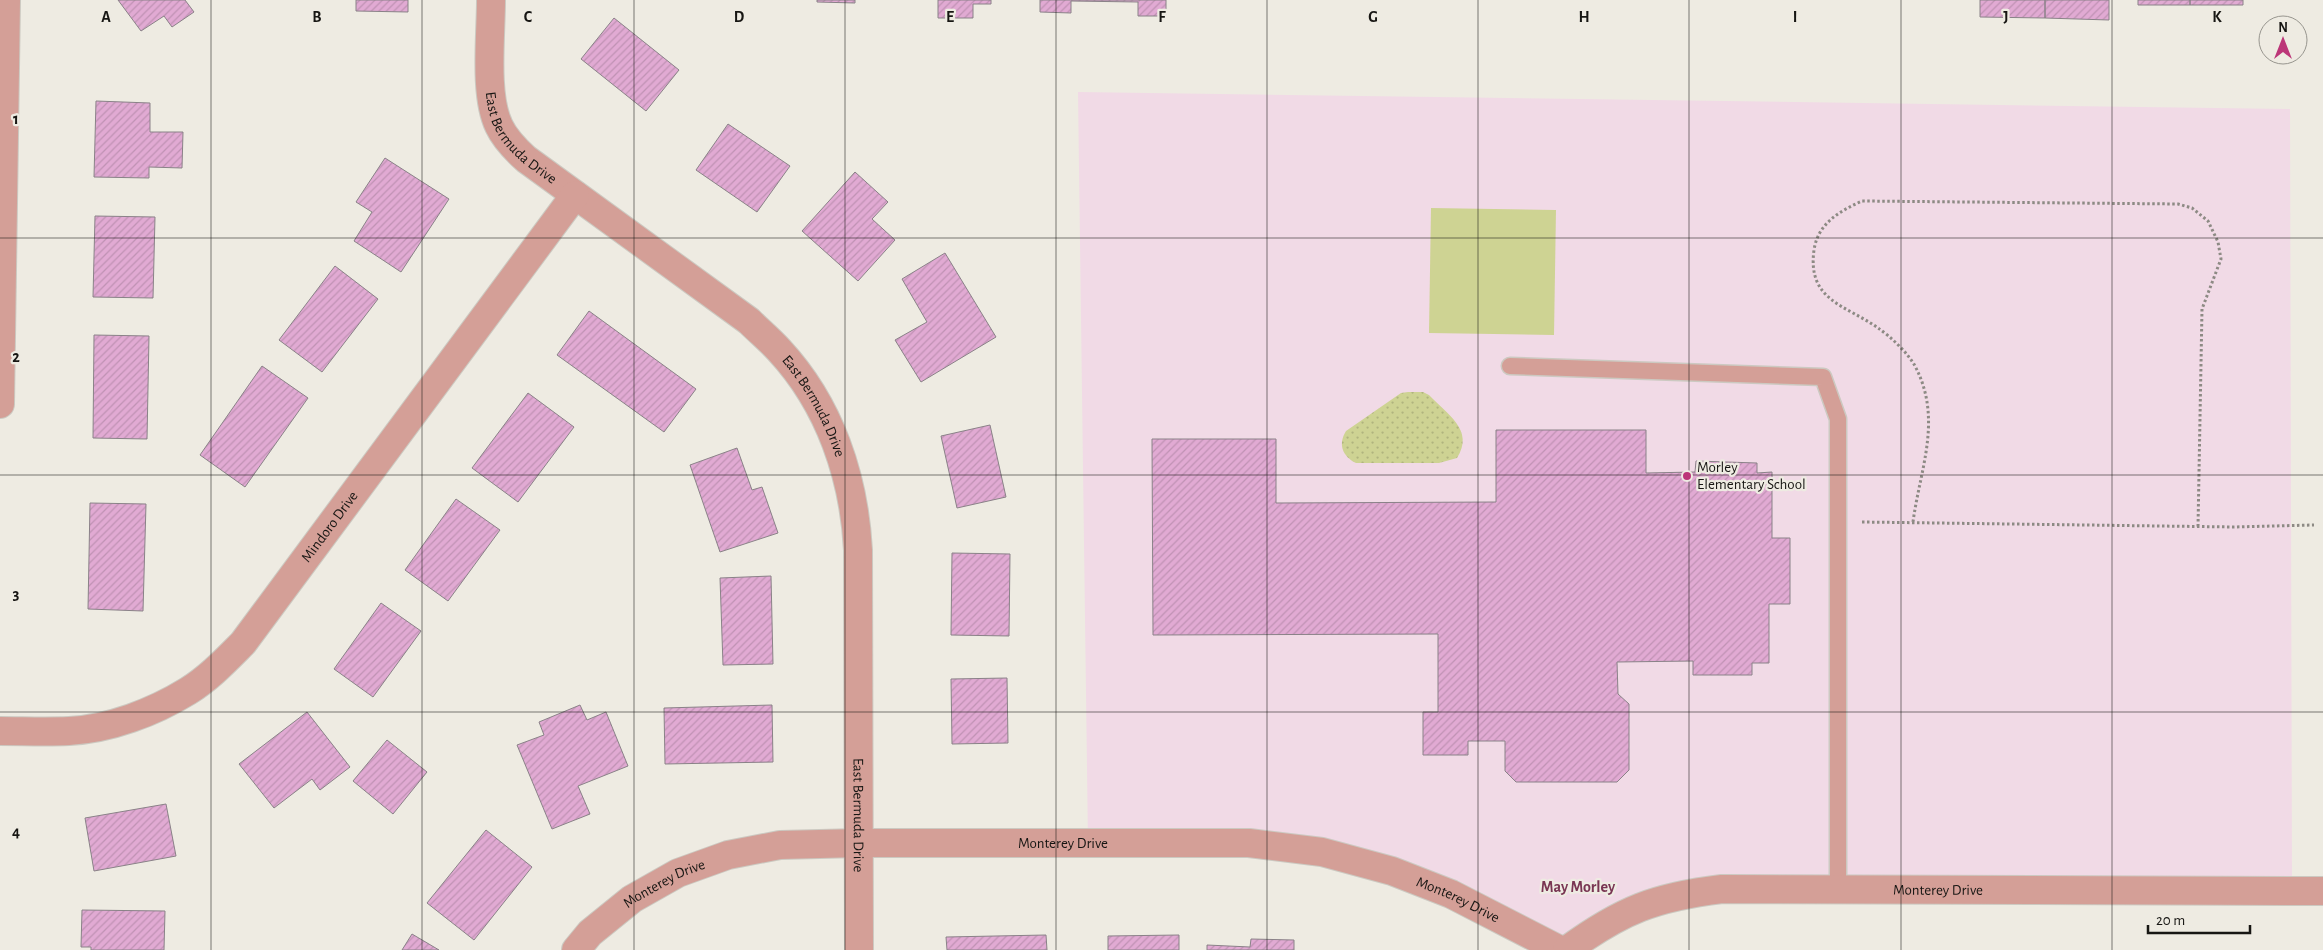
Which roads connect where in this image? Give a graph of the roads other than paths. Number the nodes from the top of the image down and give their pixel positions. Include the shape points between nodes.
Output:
1 (6, 0) edge
2 (491, 0) edge
3 (575, 195) junction
4 (1, 318) edge
5 (1510, 366) dead end
6 (0, 404) edge
7 (0, 731) edge
8 (859, 843) junction
9 (1838, 889) junction
10 (2323, 891) edge
11 (576, 950) edge
12 (859, 950) edge
13 (1560, 950) edge
14 (1568, 950) edge

1 - 4 street
2 - 3 street, East Bermuda Drive via 490,96 498,125 510,144 526,159
3 - 7 street, Mindoro Drive via 243,643 213,672 188,691 151,710 112,724 70,731
3 - 8 street, East Bermuda Drive via 749,321 780,351 813,395 833,434 848,475 856,518
4 - 6 street
5 - 9 lane via 1823,377 1838,419
8 - 11 street, Monterey Drive via 780,845 728,854 678,873 632,900 590,933
8 - 12 street, East Bermuda Drive
8 - 13 street, Monterey Drive via 1249,843 1322,852 1392,871 1451,894
9 - 10 street, Monterey Drive
9 - 14 street, Monterey Drive via 1722,889 1679,894 1638,907 1599,926

